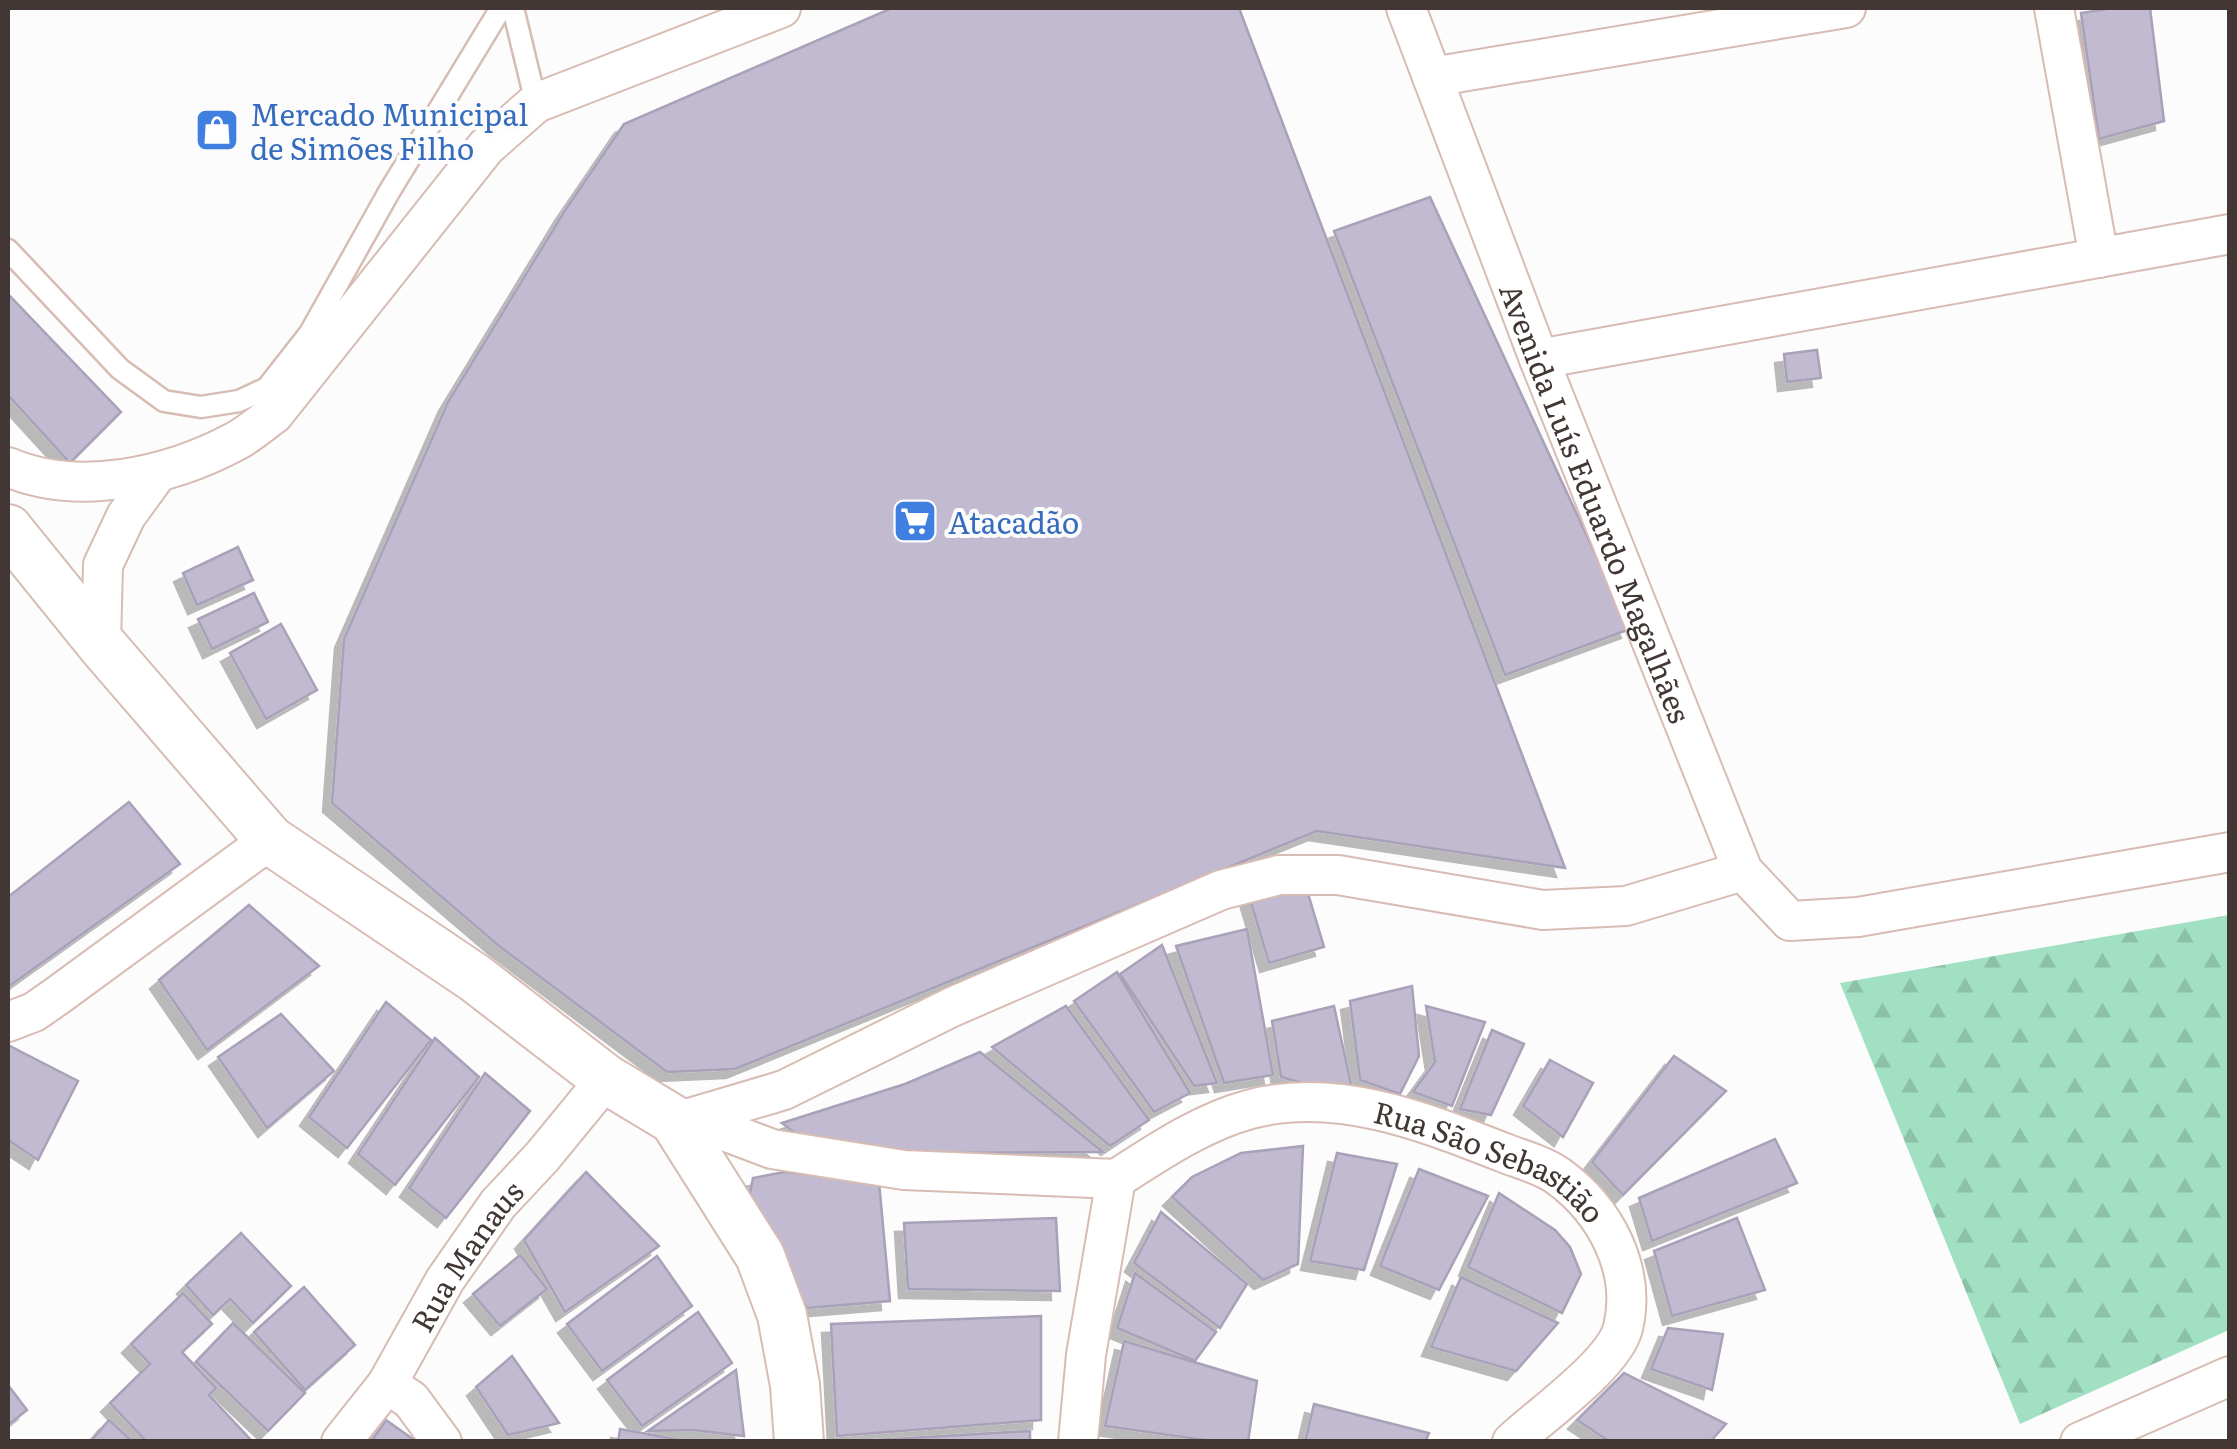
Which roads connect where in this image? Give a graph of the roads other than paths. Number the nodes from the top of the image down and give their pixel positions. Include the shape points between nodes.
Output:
1 (501, 8) edge
2 (513, 8) edge
3 (781, 8) edge
4 (1406, 8) edge
5 (1846, 8) edge
6 (2054, 8) edge
7 (1432, 78) junction
8 (536, 102) junction
9 (2230, 234) edge
10 (8, 250) edge
11 (2099, 258) junction
12 (1539, 360) junction
13 (8, 467) edge
14 (158, 472) junction
15 (8, 529) edge
16 (102, 644) junction
17 (270, 840) junction
18 (2230, 852) edge
19 (1743, 871) junction
20 (8, 1022) edge
21 (606, 1079) junction
22 (682, 1119) junction
23 (1116, 1179) junction
24 (2230, 1376) edge
25 (388, 1384) junction
26 (341, 1442) edge
27 (442, 1442) edge
28 (798, 1442) edge
29 (1078, 1442) edge
30 (1512, 1442) edge
31 (2080, 1442) edge

1 - 10 lane via 310,333 267,388 201,407 164,401 120,369
2 - 8 lane
3 - 8 street
4 - 7 street, Avenida Luís Eduardo Magalhães
5 - 7 street
6 - 11 street
7 - 12 street, Avenida Luís Eduardo Magalhães
8 - 14 street via 486,147 274,414 236,442
9 - 11 street
11 - 12 street
12 - 19 street, Avenida Luís Eduardo Magalhães
13 - 14 street via 34,478 95,483
14 - 16 street via 126,516 103,565
15 - 16 street
16 - 17 street
17 - 20 street via 34,1012
17 - 21 street via 475,978
18 - 19 street, Avenida Luís Eduardo Magalhães via 1858,918 1790,920
19 - 22 street via 1626,906 1543,910 1338,875 1279,876 1203,898 952,1007 784,1090
21 - 22 street
21 - 25 street, Rua Manaus via 498,1204 445,1280
22 - 23 street via 772,1149 904,1170
22 - 28 street via 760,1256 782,1315
23 - 29 street
23 - 30 street, Rua São Sebastião via 1208,1126 1252,1109 1315,1102 1380,1109 1556,1174 1616,1242 1625,1280 1622,1330 1596,1368
24 - 31 street
25 - 26 street, Rua Manaus
25 - 27 street via 411,1400

